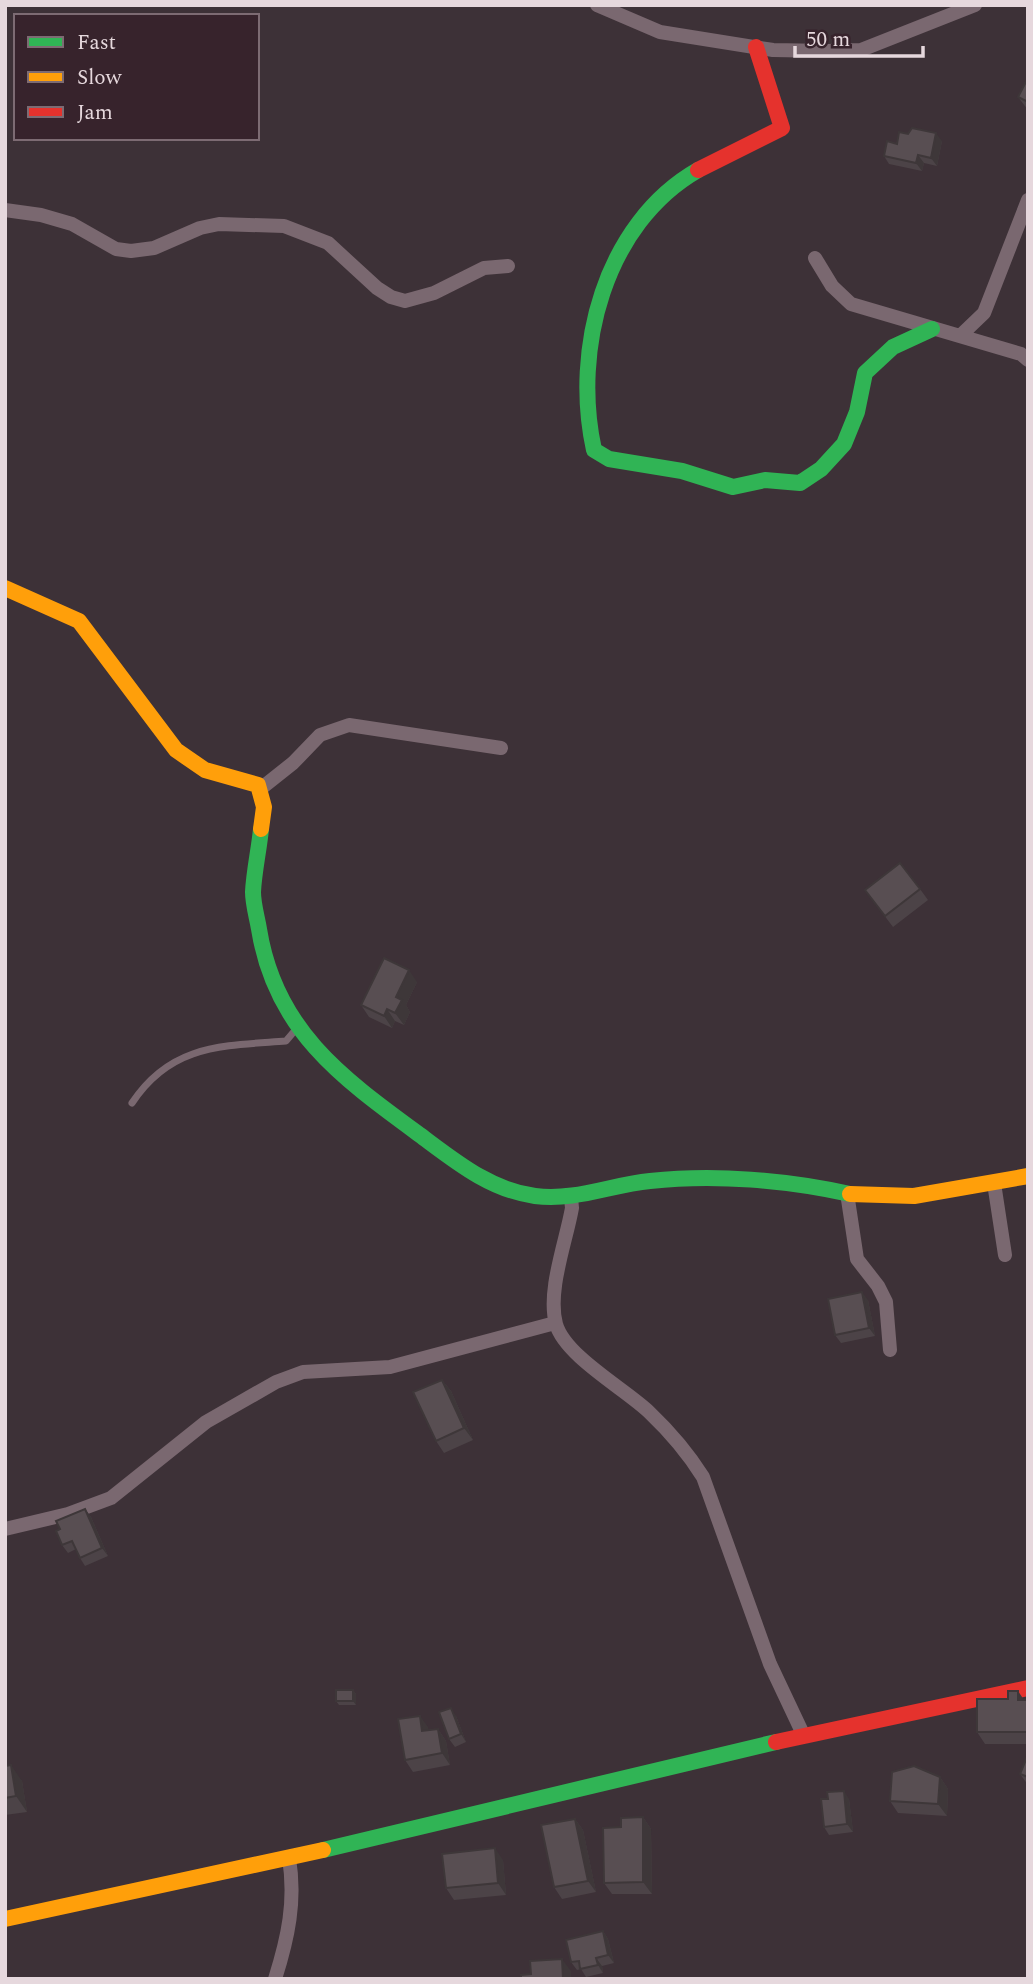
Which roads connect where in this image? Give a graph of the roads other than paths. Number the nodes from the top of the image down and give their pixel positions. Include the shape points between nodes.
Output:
1 (597, 5) edge
2 (975, 5) edge
3 (939, 11) edge
4 (756, 47) junction
5 (1028, 201) edge
6 (5, 210) edge
7 (815, 258) dead end
8 (508, 266) dead end
9 (932, 329) junction
10 (960, 336) junction
11 (1028, 360) edge
12 (5, 588) edge
13 (501, 748) dead end
14 (260, 790) junction
15 (298, 1027) junction
16 (132, 1103) dead end
17 (1028, 1176) edge
18 (994, 1183) junction
19 (847, 1193) junction
20 (571, 1198) junction
21 (1005, 1255) dead end
22 (555, 1323) junction
23 (890, 1350) dead end
24 (5, 1529) edge
25 (1028, 1688) edge
26 (803, 1734) junction
27 (289, 1858) junction
28 (5, 1919) edge
29 (275, 1979) edge

1 - 4 street via 660,32
2 - 3 street
3 - 4 street via 861,50
4 - 9 street via 782,128 677,184 639,221 617,257 602,299 585,383 585,411 594,450 609,459 682,471 733,487 765,480 800,483 844,444 865,373 893,347
5 - 10 street via 984,313
6 - 8 street via 72,224 116,249 131,251 154,248 219,224 284,226 328,243 377,288 405,301 434,293 484,268
7 - 9 street via 832,286 852,304
9 - 10 street
10 - 11 street
12 - 14 street via 79,621 170,746 190,762 219,775 246,779
13 - 14 street via 349,725 320,735
14 - 15 street via 264,807 253,894 261,944 277,996
15 - 16 lane via 286,1041 198,1051 160,1069
15 - 20 street via 350,1084 477,1178 533,1196
17 - 18 street
18 - 19 street via 914,1196
18 - 21 street
19 - 20 street via 756,1180 691,1177 646,1181
19 - 23 street via 858,1259 886,1302
20 - 22 street via 556,1285
22 - 24 street via 390,1367 303,1372 276,1382 206,1422 111,1498
22 - 26 street via 562,1338 686,1450 704,1477 770,1664
25 - 26 street
26 - 27 street
27 - 28 street
27 - 29 street via 293,1885 288,1936

